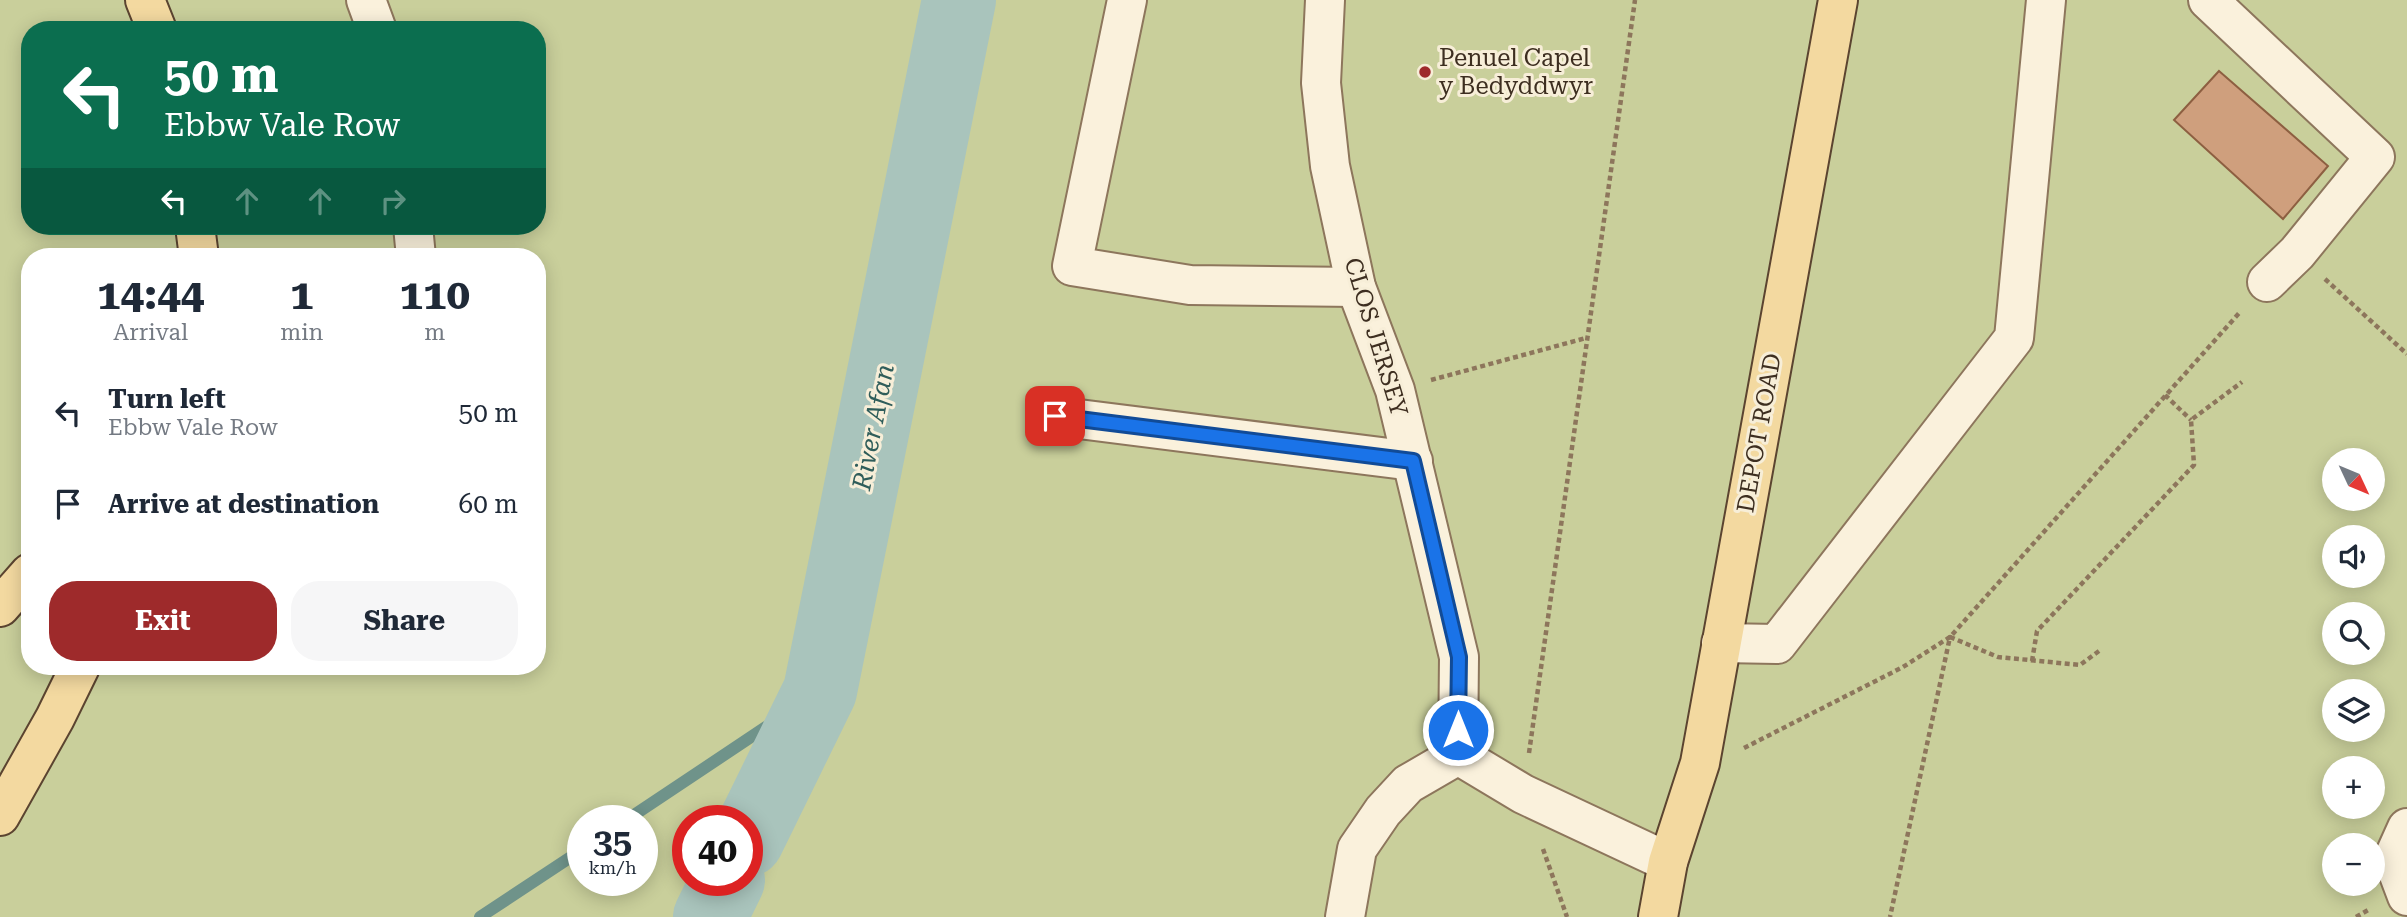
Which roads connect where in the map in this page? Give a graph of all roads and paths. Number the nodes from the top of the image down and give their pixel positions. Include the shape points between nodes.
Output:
1 (145, 0) edge
2 (366, 0) edge
3 (1127, 0) edge
4 (1325, 0) edge
5 (1635, 0) edge
6 (1838, 0) edge
7 (2046, 0) edge
8 (2208, 0) edge
9 (153, 21) edge
10 (374, 21) edge
11 (2297, 253) junction
12 (2267, 282) joint
13 (1356, 287) junction
14 (1586, 338) junction
15 (2407, 354) edge
16 (2242, 382) dead end
17 (1395, 390) junction
18 (2165, 395) junction
19 (1055, 416) dead end
20 (2191, 420) junction
21 (1413, 461) junction
22 (21, 583) edge
23 (0, 607) edge
24 (1950, 637) junction
25 (1721, 643) junction
26 (2099, 652) dead end
27 (2032, 661) junction
28 (76, 675) edge
29 (1458, 755) junction
30 (1700, 763) junction
31 (1523, 794) junction
32 (0, 816) edge
33 (2407, 828) edge
34 (1668, 862) junction
35 (2407, 896) edge
36 (1345, 917) edge
37 (1567, 917) edge
38 (1658, 917) edge
39 (1890, 917) edge

1 - 9 main road
2 - 10 street
3 - 13 street via 1072,267 1189,285
4 - 13 street, CLOS JERSEY via 1321,83 1330,166
5 - 14 path
6 - 25 main road, DEPOT ROAD
7 - 25 street via 2014,338 1777,644
8 - 11 street via 2375,157
11 - 12 street
11 - 15 path
12 - 18 path
13 - 17 street, CLOS JERSEY
14 - 17 path
14 - 31 path
16 - 20 path
17 - 21 street, CLOS JERSEY
18 - 20 path
18 - 24 path
19 - 21 street
20 - 27 path via 2194,465 2037,631
21 - 29 street, CLOS JERSEY via 1459,657
22 - 23 main road
24 - 27 path via 1998,657
24 - 30 path via 1903,667 1751,746
24 - 39 path
25 - 30 main road, DEPOT ROAD
26 - 27 path via 2080,665
28 - 32 main road
29 - 31 street
29 - 36 street via 1408,785 1383,811 1357,849
30 - 34 main road, DEPOT ROAD
31 - 34 street
31 - 37 path
33 - 35 street via 2393,859
34 - 38 main road, DEPOT ROAD

